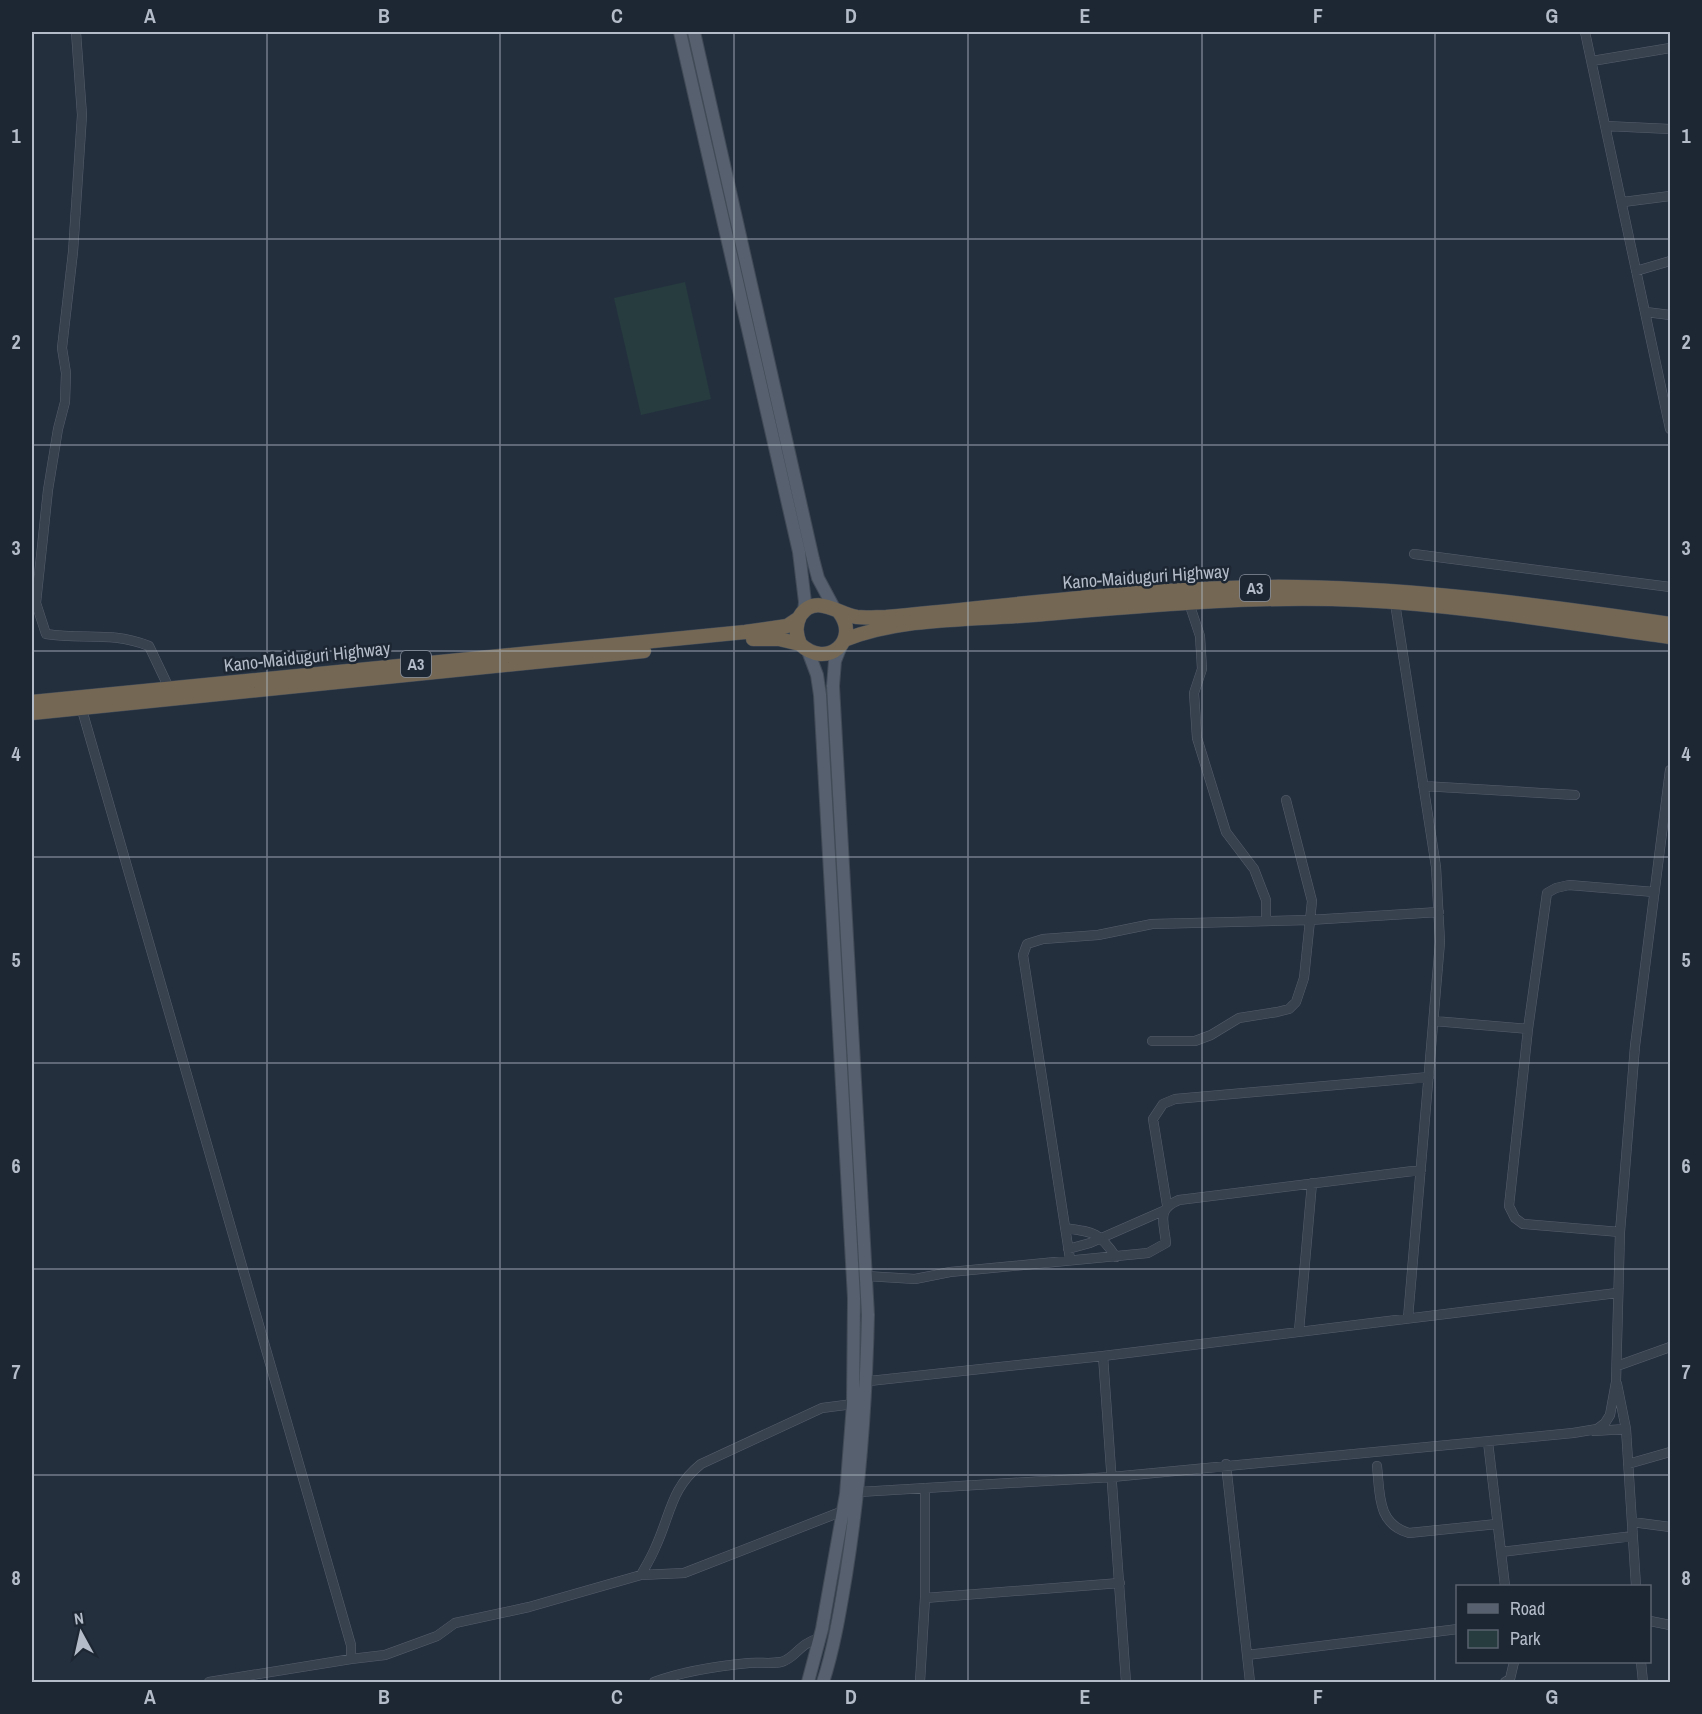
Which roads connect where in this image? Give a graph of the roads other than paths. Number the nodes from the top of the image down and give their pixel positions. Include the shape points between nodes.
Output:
1 (76, 32) edge
2 (680, 32) edge
3 (694, 32) edge
4 (1585, 32) edge
5 (1671, 48) edge
6 (1592, 61) junction
7 (1606, 126) junction
8 (1671, 129) edge
9 (1671, 196) edge
10 (1623, 202) junction
11 (1671, 261) edge
12 (1636, 271) junction
13 (1646, 312) junction
14 (1671, 315) edge
15 (1667, 398) edge
16 (1671, 429) edge
17 (1414, 554) dead end
18 (1671, 588) edge
19 (1189, 603) junction
20 (1395, 603) junction
21 (836, 610) junction
22 (801, 615) junction
23 (1671, 624) edge
24 (1644, 627) junction
25 (1671, 637) edge
26 (843, 643) junction
27 (804, 647) junction
28 (169, 688) junction
29 (32, 702) edge
30 (80, 703) junction
31 (32, 713) edge
32 (1671, 770) edge
33 (1423, 786) junction
34 (1575, 795) dead end
35 (1286, 800) dead end
36 (1654, 892) junction
37 (1439, 912) junction
38 (1308, 920) junction
39 (1266, 921) junction
40 (1434, 1021) junction
41 (1528, 1029) junction
42 (1152, 1041) dead end
43 (1429, 1077) junction
44 (1421, 1170) junction
45 (1312, 1183) junction
46 (1165, 1208) junction
47 (1065, 1228) junction
48 (1620, 1232) junction
49 (1103, 1237) junction
50 (1068, 1249) junction
51 (1116, 1257) junction
52 (1070, 1259) junction
53 (866, 1276) junction
54 (1617, 1293) junction
55 (1408, 1318) junction
56 (1299, 1332) junction
57 (1671, 1347) edge
58 (1103, 1356) junction
59 (1617, 1366) junction
60 (860, 1382) junction
61 (1616, 1382) junction
62 (854, 1404) junction
63 (1626, 1429) junction
64 (1586, 1431) junction
65 (1488, 1442) junction
66 (1671, 1452) edge
67 (1226, 1464) junction
68 (1628, 1464) junction
69 (1377, 1467) dead end
70 (1112, 1477) junction
71 (925, 1488) junction
72 (859, 1492) junction
73 (843, 1511) junction
74 (1632, 1522) junction
75 (1497, 1524) junction
76 (1671, 1527) edge
77 (1633, 1536) junction
78 (1500, 1552) junction
79 (641, 1575) junction
80 (1120, 1583) junction
81 (1505, 1585) edge
82 (1636, 1585) edge
83 (925, 1598) junction
84 (1651, 1621) edge
85 (1671, 1625) edge
86 (1456, 1629) edge
87 (820, 1638) junction
88 (1247, 1655) junction
89 (351, 1659) junction
90 (1514, 1663) edge
91 (1641, 1663) edge
92 (214, 1682) edge
93 (654, 1683) edge
94 (808, 1683) edge
95 (823, 1683) edge
96 (920, 1683) edge
97 (1126, 1683) edge
98 (1250, 1683) edge
99 (1505, 1683) edge
100 (1643, 1683) edge

1 - 28 street via 82,115 62,348 65,402 48,490 36,603 46,634 69,638 127,637 149,646
2 - 22 main road via 799,552
3 - 21 main road via 813,559 818,578
4 - 6 street
5 - 6 street
6 - 7 street
7 - 8 street
7 - 10 street
9 - 10 street
10 - 12 street
11 - 12 street
12 - 13 street
13 - 14 street
13 - 15 street
15 - 16 street
17 - 18 street
19 - 20 highway, Kano-Maiduguri Highway / A3 via 1294,599
19 - 26 highway, Kano-Maiduguri Highway / A3 via 874,629
19 - 39 street via 1200,636 1202,669 1194,693 1197,738 1226,832 1254,869 1266,900
20 - 24 highway, Kano-Maiduguri Highway / A3
20 - 33 street
21 - 22 highway, A3 via 821,605
21 - 24 highway, Kano-Maiduguri Highway / A3 via 861,618 886,617 1125,594 1294,587 1421,592
21 - 26 highway via 846,625
22 - 27 highway via 796,627
22 - 28 highway, Kano-Maiduguri Highway / A3 via 787,626 764,630
23 - 24 highway, Kano-Maiduguri Highway / A3
24 - 25 highway, Kano-Maiduguri Highway / A3
26 - 27 highway, A3 via 829,654
26 - 53 main road via 835,661 833,686
27 - 30 highway, Kano-Maiduguri Highway / A3 via 791,640 765,638
27 - 60 main road via 817,675 820,695
28 - 30 highway, Kano-Maiduguri Highway / A3
29 - 30 highway, Kano-Maiduguri Highway / A3
30 - 31 highway, Kano-Maiduguri Highway / A3
30 - 89 street via 315,1514 351,1645
32 - 36 street
33 - 34 street
33 - 37 street
35 - 38 street via 1312,901
36 - 41 street via 1569,885 1547,893
36 - 48 street via 1635,1046
37 - 38 street
37 - 40 street
38 - 39 street
38 - 42 street via 1304,978 1296,1002 1289,1009 1239,1018 1195,1041
39 - 47 street via 1152,924 1027,944 1023,955
40 - 41 street
40 - 43 street
41 - 48 street via 1509,1206 1523,1224
43 - 44 street
43 - 46 street via 1175,1099 1164,1104 1153,1119
44 - 45 street
44 - 55 street
45 - 46 street via 1192,1198
45 - 56 street
46 - 49 street
46 - 51 street via 1166,1243 1148,1253
47 - 49 street
47 - 50 street
48 - 54 street
49 - 50 street
49 - 51 street
50 - 52 street
51 - 52 street
52 - 53 street via 915,1279
53 - 60 main road
54 - 55 street
54 - 59 street
55 - 56 street
56 - 58 street
57 - 59 street
58 - 60 street
58 - 70 street
59 - 61 street
60 - 62 main road
60 - 72 main road
61 - 63 street
61 - 64 street via 1610,1415 1605,1423
62 - 73 main road
62 - 79 street via 822,1408 701,1464 686,1476
63 - 64 street
63 - 68 street
64 - 65 street
65 - 67 street
65 - 75 street
66 - 68 street
67 - 70 street
67 - 88 street
68 - 74 street
69 - 75 street via 1382,1512 1398,1530 1409,1533
70 - 71 street
70 - 80 street
71 - 72 street
71 - 83 street
72 - 95 main road
73 - 79 street via 684,1573
73 - 87 main road
74 - 76 street
74 - 77 street
75 - 78 street
77 - 78 street
77 - 82 street
78 - 81 street
79 - 89 street via 455,1623 437,1636 385,1655
80 - 83 street
80 - 97 street
83 - 96 street
84 - 85 street
86 - 88 street
87 - 93 street via 802,1645 782,1662 686,1672
87 - 94 main road
88 - 98 street
89 - 92 street
90 - 99 street
91 - 100 street

